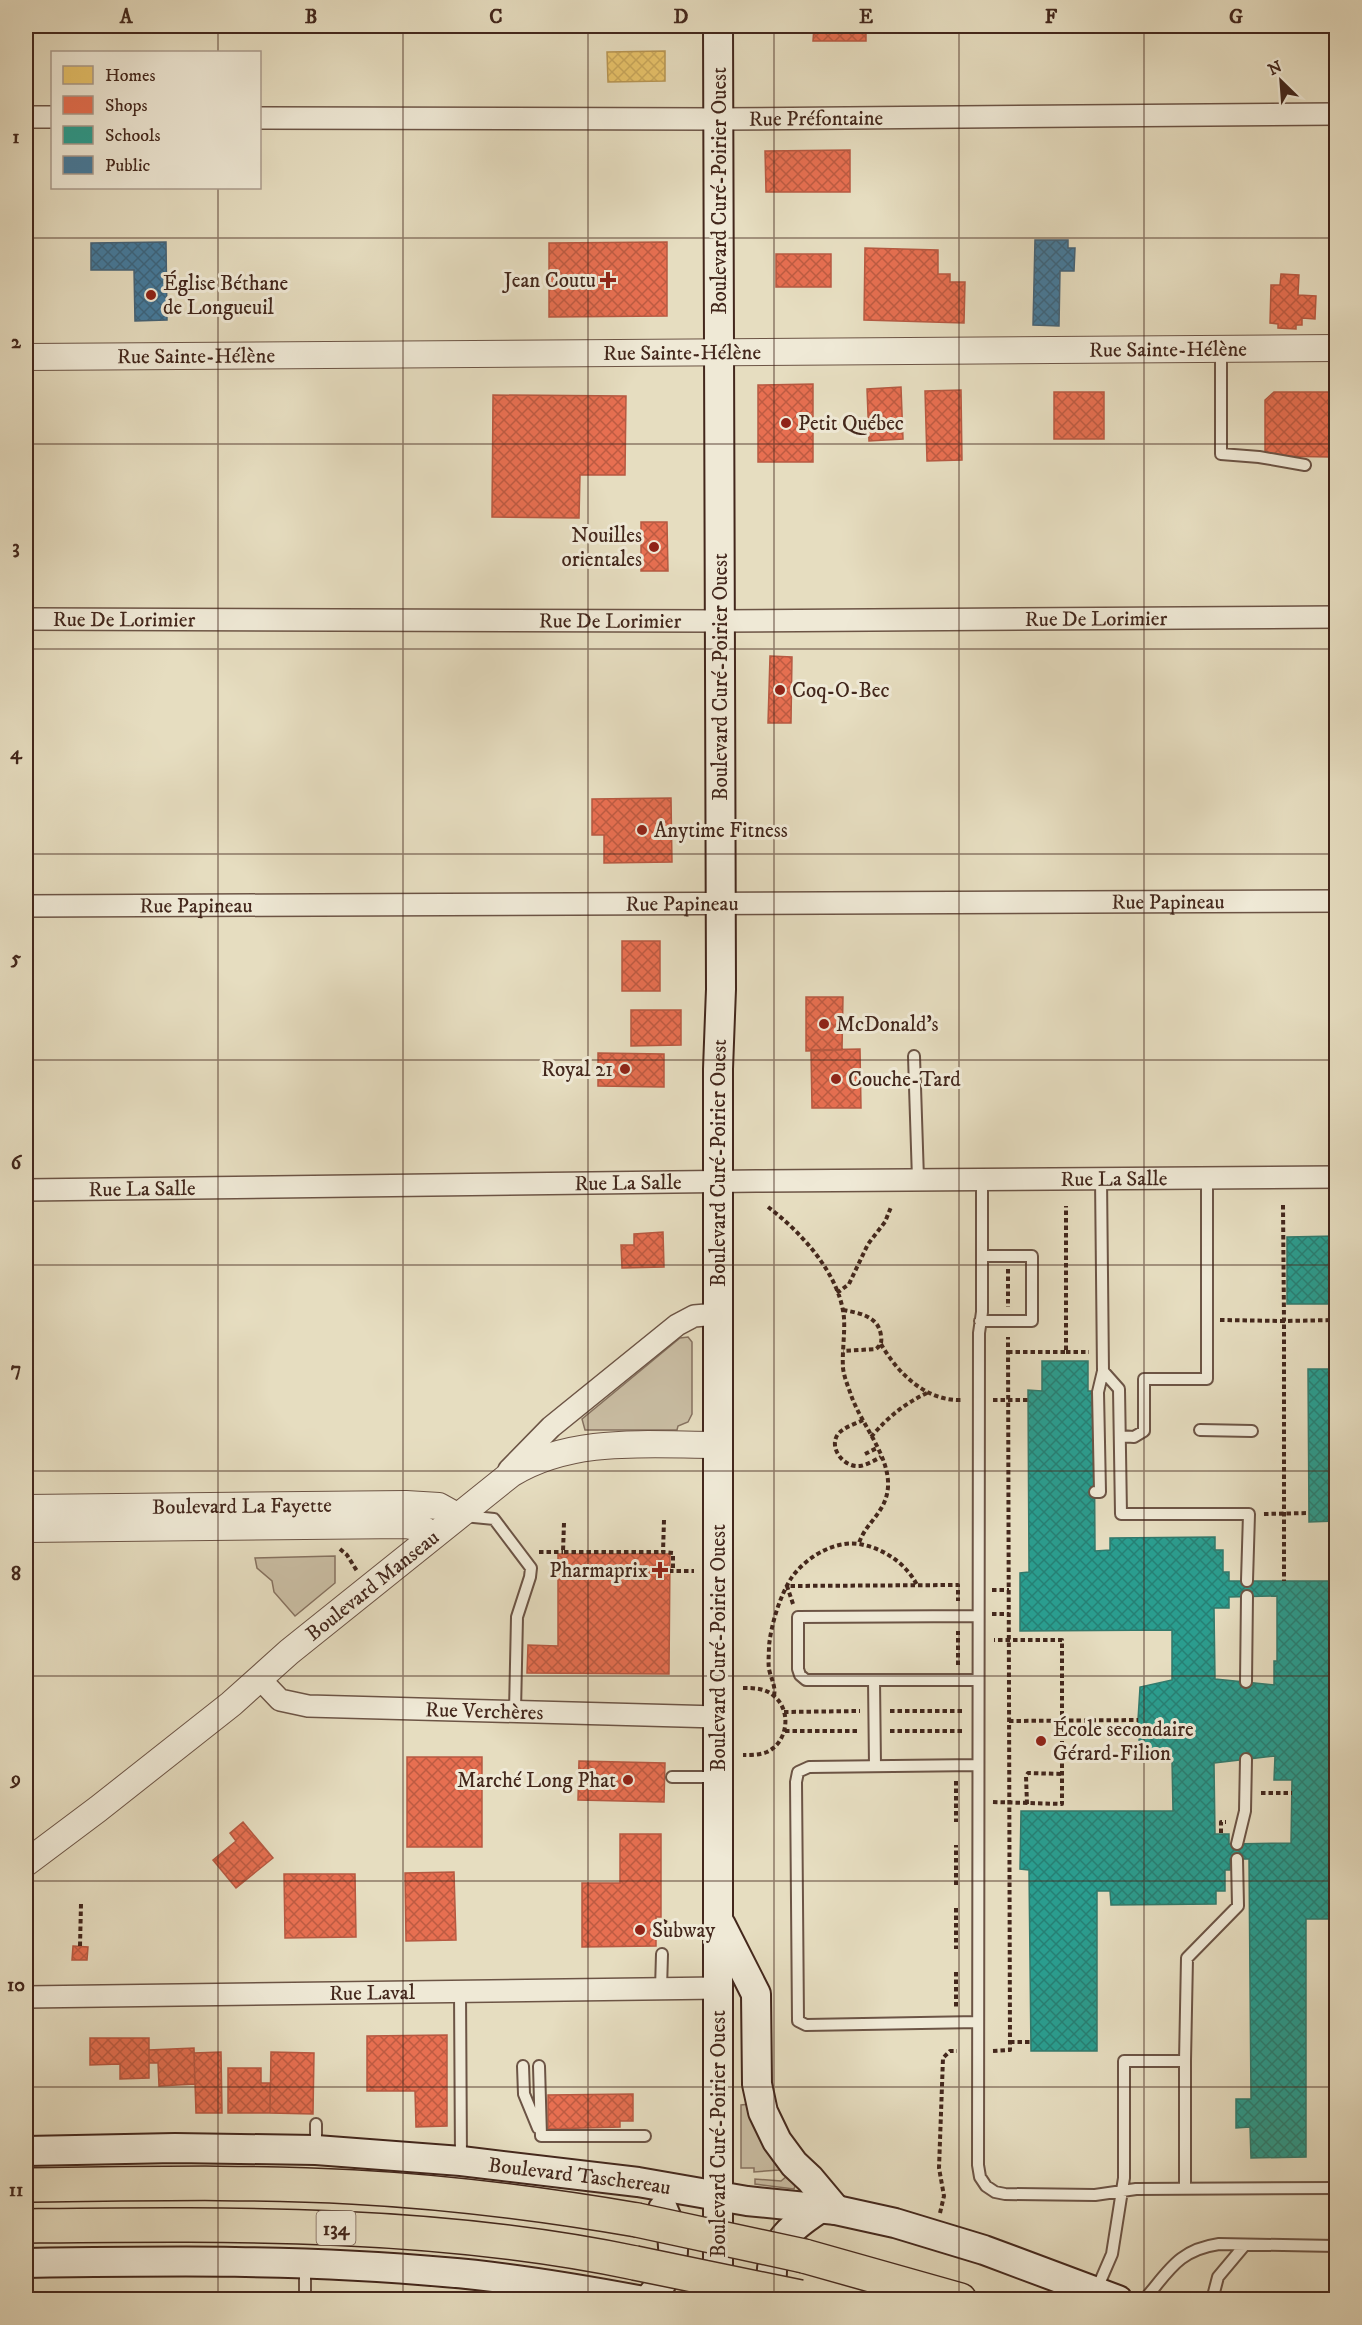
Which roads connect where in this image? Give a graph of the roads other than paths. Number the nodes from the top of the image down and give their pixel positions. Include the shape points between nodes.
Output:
1 (718, 26) edge
2 (1336, 114) edge
3 (26, 117) edge
4 (51, 117) edge
5 (261, 117) edge
6 (718, 119) junction
7 (1336, 348) edge
8 (1221, 349) junction
9 (719, 353) junction
10 (26, 357) edge
11 (1305, 465) dead end
12 (1336, 617) edge
13 (26, 619) edge
14 (720, 621) junction
15 (1336, 901) edge
16 (721, 904) junction
17 (26, 906) edge
18 (915, 1056) dead end
19 (1207, 1177) junction
20 (1336, 1177) edge
21 (1101, 1178) junction
22 (918, 1179) junction
23 (982, 1179) junction
24 (719, 1181) junction
25 (26, 1190) edge
26 (982, 1256) junction
27 (718, 1314) junction
28 (980, 1321) junction
29 (1103, 1371) junction
30 (1200, 1431) dead end
31 (1252, 1431) dead end
32 (1120, 1436) junction
33 (718, 1445) junction
34 (497, 1483) junction
35 (1095, 1492) dead end
36 (26, 1508) edge
37 (457, 1516) junction
38 (26, 1529) edge
39 (432, 1535) junction
40 (1247, 1581) dead end
41 (1247, 1596) dead end
42 (978, 1616) junction
43 (260, 1679) junction
44 (874, 1680) junction
45 (978, 1680) junction
46 (1246, 1682) dead end
47 (514, 1711) junction
48 (718, 1717) junction
49 (1246, 1759) dead end
50 (977, 1765) junction
51 (874, 1766) junction
52 (672, 1777) dead end
53 (718, 1777) junction
54 (1237, 1844) dead end
55 (30, 1855) edge
56 (1237, 1859) dead end
57 (718, 1919) junction
58 (662, 1954) road end
59 (718, 1988) junction
60 (661, 1989) junction
61 (460, 1991) junction
62 (26, 1997) edge
63 (978, 2022) junction
64 (1185, 2061) junction
65 (523, 2066) dead end
66 (539, 2066) dead end
67 (541, 2136) junction
68 (645, 2136) dead end
69 (26, 2151) edge
70 (461, 2161) junction
71 (26, 2185) edge
72 (652, 2185) junction
73 (1185, 2188) junction
74 (1336, 2188) edge
75 (1122, 2191) junction
76 (718, 2196) junction
77 (827, 2210) junction
78 (26, 2226) edge
79 (1244, 2246) junction
80 (1336, 2246) edge
81 (26, 2263) edge
82 (305, 2263) junction
83 (1107, 2295) edge
84 (794, 2299) edge
85 (305, 2300) edge
86 (638, 2300) edge
87 (648, 2300) edge
88 (718, 2300) edge
89 (960, 2300) edge
90 (1144, 2300) edge
91 (1212, 2300) edge

1 - 6 main road, Boulevard Curé-Poirier Ouest
2 - 6 street, Rue Préfontaine
3 - 4 street
5 - 6 street, Rue Préfontaine
6 - 9 main road, Boulevard Curé-Poirier Ouest
7 - 8 street, Rue Sainte-Hélène
8 - 9 street, Rue Sainte-Hélène
8 - 11 lane via 1221,454
9 - 10 street, Rue Sainte-Hélène
9 - 14 main road, Boulevard Curé-Poirier Ouest
12 - 14 street, Rue De Lorimier
13 - 14 street, Rue De Lorimier
14 - 16 main road, Boulevard Curé-Poirier Ouest
15 - 16 street, Rue Papineau
16 - 17 street, Rue Papineau
16 - 24 main road, Boulevard Curé-Poirier Ouest
18 - 22 lane
19 - 20 street, Rue La Salle
19 - 21 street, Rue La Salle
19 - 32 lane via 1207,1379 1144,1379 1144,1431 1134,1437
21 - 23 street, Rue La Salle
21 - 29 lane
22 - 23 street, Rue La Salle
22 - 24 street, Rue La Salle
23 - 26 lane
24 - 25 street, Rue La Salle
24 - 27 main road, Boulevard Curé-Poirier Ouest
26 - 28 lane
26 - 28 lane via 1032,1256 1032,1321
27 - 33 main road, Boulevard Curé-Poirier Ouest
27 - 34 street, Boulevard Manseau via 694,1316 677,1325 551,1427
28 - 42 lane
29 - 32 lane via 1119,1389
29 - 35 lane via 1098,1392 1100,1492
30 - 31 lane
32 - 40 lane via 1121,1514 1249,1514
33 - 34 street via 609,1445 569,1450 548,1455
33 - 48 main road, Boulevard Curé-Poirier Ouest
34 - 37 street, Boulevard Manseau
36 - 37 street, Boulevard La Fayette via 406,1504 439,1506
37 - 39 street, Boulevard Manseau
37 - 47 lane via 494,1519 531,1568 517,1617
38 - 39 street, Boulevard La Fayette via 406,1525
39 - 43 street, Boulevard Manseau
41 - 46 lane
42 - 44 lane via 798,1617 798,1669 803,1678
42 - 45 lane
43 - 47 street, Rue Verchères via 276,1697 296,1705
43 - 55 street, Boulevard Manseau via 116,1795
44 - 45 lane
44 - 51 lane
45 - 50 lane
47 - 48 street, Rue Verchères
48 - 53 main road, Boulevard Curé-Poirier Ouest
49 - 54 lane via 1245,1811
50 - 51 lane
50 - 63 lane
51 - 63 lane via 809,1767 796,1776 797,2019 806,2025
52 - 53 lane
53 - 57 main road, Boulevard Curé-Poirier Ouest
56 - 64 lane via 1238,1906 1187,1958
57 - 59 main road, Boulevard Curé-Poirier Ouest
57 - 77 main road via 756,1994 757,2084 763,2112 777,2141 810,2179
58 - 60 lane
59 - 60 street, Rue Laval
59 - 76 main road, Boulevard Curé-Poirier Ouest
60 - 61 street, Rue Laval
61 - 62 street, Rue Laval
61 - 70 lane
63 - 75 lane via 978,2165 986,2186 1005,2194 1095,2195
64 - 73 lane
64 - 75 lane via 1124,2061
65 - 67 lane via 524,2094
66 - 67 lane
67 - 68 lane
69 - 70 main road, Boulevard Taschereau via 176,2148 316,2137
70 - 72 main road, Boulevard Taschereau
71 - 89 highway, Boulevard Taschereau / 134, bridge via 225,2183 353,2187 489,2199 637,2220 804,2256
72 - 76 main road, Boulevard Taschereau
72 - 87 main road via 673,2247 669,2272
73 - 74 lane
73 - 75 lane
75 - 83 lane
76 - 77 main road, Boulevard Taschereau
76 - 88 main road, Boulevard Curé-Poirier Ouest
77 - 83 main road, Boulevard Taschereau via 928,2232
77 - 84 main road via 792,2227 777,2247 772,2265
78 - 84 highway, 134, bridge via 256,2225 376,2230 532,2246 635,2263
79 - 80 lane
79 - 90 lane via 1219,2244 1187,2254 1165,2273
79 - 91 lane via 1218,2277
81 - 82 main road via 204,2260
82 - 85 lane
82 - 86 main road via 436,2271 530,2289

